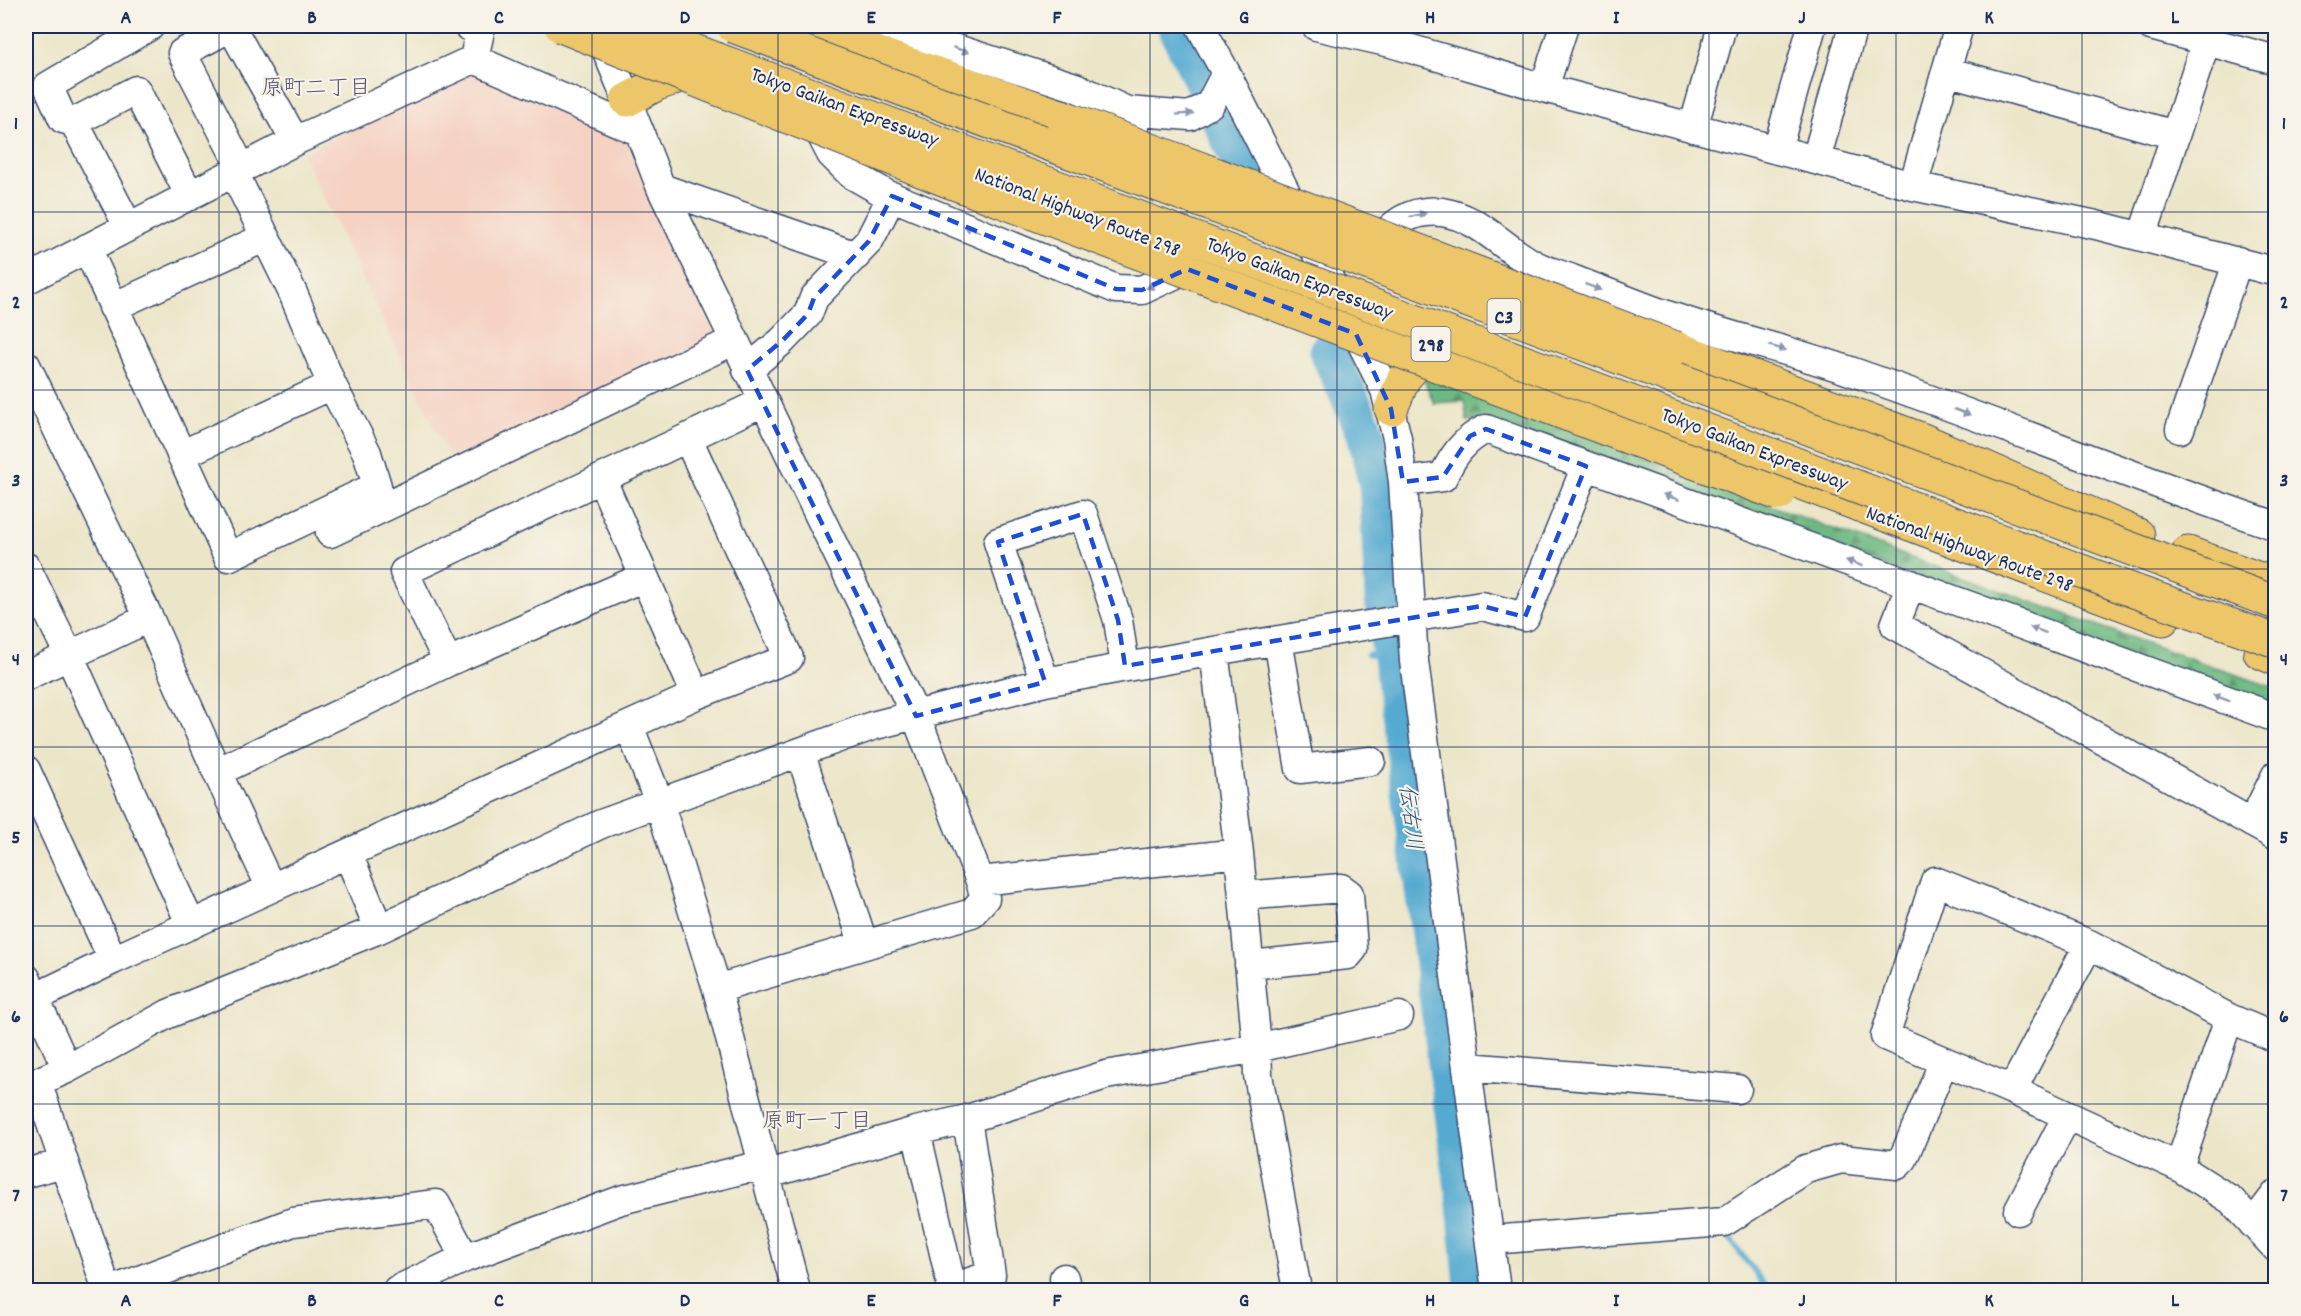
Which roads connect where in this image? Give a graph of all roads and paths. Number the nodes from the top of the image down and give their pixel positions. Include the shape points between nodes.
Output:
1 (150, 26) edge
2 (468, 26) edge
3 (561, 26) edge
4 (602, 26) edge
5 (733, 26) edge
6 (779, 26) edge
7 (796, 26) edge
8 (885, 26) edge
9 (1200, 26) edge
10 (1323, 26) edge
11 (1564, 26) edge
12 (1722, 26) edge
13 (1812, 26) edge
14 (1853, 26) edge
15 (1959, 26) edge
16 (2151, 26) edge
17 (929, 32) edge
18 (2207, 33) edge
19 (474, 59) junction
20 (2276, 60) edge
21 (689, 64) junction
22 (1946, 71) junction
23 (1226, 73) junction
24 (1544, 88) junction
25 (627, 100) junction
26 (807, 108) junction
27 (1126, 111) junction
28 (74, 122) junction
29 (1693, 128) junction
30 (640, 132) junction
31 (2175, 135) junction
32 (295, 141) junction
33 (1777, 150) junction
34 (1816, 160) junction
35 (1145, 164) junction
36 (238, 171) junction
37 (1913, 186) junction
38 (661, 188) junction
39 (190, 196) junction
40 (892, 196) junction
41 (1300, 222) junction
42 (128, 226) junction
43 (266, 237) junction
44 (2142, 237) junction
45 (87, 248) junction
46 (1372, 248) junction
47 (856, 256) junction
48 (1207, 260) junction
49 (2238, 261) junction
50 (2276, 272) edge
51 (26, 280) edge
52 (113, 307) junction
53 (1345, 312) junction
54 (734, 341) junction
55 (1433, 345) junction
56 (26, 365) edge
57 (747, 370) junction
58 (332, 385) junction
59 (763, 402) junction
60 (1391, 409) junction
61 (2180, 429) dead end
62 (688, 439) junction
63 (181, 455) junction
64 (1586, 466) junction
65 (602, 480) junction
66 (1402, 482) junction
67 (2276, 526) edge
68 (330, 533) dead end
69 (2138, 535) junction
70 (26, 567) edge
71 (644, 577) junction
72 (1911, 584) junction
73 (2276, 585) edge
74 (2109, 600) junction
75 (2276, 603) edge
76 (149, 618) junction
77 (1403, 620) junction
78 (1278, 640) junction
79 (1214, 651) junction
80 (2272, 653) edge
81 (69, 655) junction
82 (448, 662) junction
83 (1125, 666) junction
84 (26, 676) edge
85 (1045, 682) junction
86 (696, 695) junction
87 (916, 716) junction
88 (2276, 718) edge
89 (629, 726) junction
90 (800, 752) junction
91 (1371, 761) dead end
92 (26, 770) edge
93 (217, 772) junction
94 (2276, 775) edge
95 (659, 802) junction
96 (2264, 829) edge
97 (348, 854) junction
98 (1239, 854) junction
99 (980, 880) junction
100 (271, 888) junction
101 (1243, 896) junction
102 (191, 925) junction
103 (379, 929) junction
104 (2089, 944) junction
105 (864, 945) junction
106 (113, 960) junction
107 (1249, 964) junction
108 (717, 989) junction
109 (28, 993) edge
110 (1399, 1016) dead end
111 (2229, 1018) junction
112 (2276, 1038) edge
113 (1257, 1048) junction
114 (1944, 1061) junction
115 (1467, 1067) junction
116 (67, 1069) junction
117 (31, 1085) edge
118 (1737, 1089) dead end
119 (2012, 1090) junction
120 (2067, 1116) junction
121 (967, 1119) junction
122 (916, 1131) junction
123 (64, 1162) junction
124 (2179, 1167) junction
125 (763, 1170) junction
126 (26, 1173) edge
127 (2276, 1194) edge
128 (2018, 1211) dead end
129 (2253, 1224) junction
130 (1490, 1240) junction
131 (2276, 1248) edge
132 (465, 1258) junction
133 (425, 1285) edge
134 (107, 1290) edge
135 (113, 1290) edge
136 (398, 1290) edge
137 (796, 1290) edge
138 (1297, 1290) edge
139 (1496, 1290) edge

1 - 28 street via 48,86 63,119
2 - 19 street via 480,31
3 - 74 highway, bridge via 943,179 1779,494
4 - 21 highway, National Highway Route 298 / 298
4 - 25 street
4 - 80 highway, Tokyo Gaikan Expressway / C3, bridge via 2115,584
5 - 75 highway, Tokyo Gaikan Expressway / C3, bridge
6 - 35 highway
7 - 69 highway, bridge via 1061,116 1923,440
8 - 17 street
9 - 23 street
10 - 24 street
11 - 24 street
12 - 29 street
13 - 33 street
14 - 34 street
15 - 22 street
16 - 18 street
17 -> 27 street via 1075,87
18 - 20 street
18 - 31 street
19 - 30 street
19 - 32 street
21 - 25 highway via 672,79
21 - 26 highway, National Highway Route 298 / 298
22 - 31 street
22 - 37 street
27 -> 23 street via 1190,116 1210,104
23 - 41 street
24 - 29 street
25 - 30 street
26 - 40 street via 831,154 852,174
26 - 48 highway, National Highway Route 298 / 298
27 - 35 street
28 - 39 street via 135,90
28 - 42 street
29 - 33 street
30 - 38 street
31 - 44 street
32 - 36 street
32 - 36 street via 231,27 182,52
33 - 34 street
34 - 37 street
35 - 41 highway
36 - 39 street
36 - 43 street
37 - 44 street
38 - 47 street
38 - 54 street
39 - 42 street
40 - 47 street via 869,241
48 -> 40 street via 1142,290 1116,289
41 - 46 highway
41 - 53 street
42 - 45 street
43 - 52 street
43 - 58 street
44 - 49 street
45 - 51 street
45 - 52 street
46 -> 67 street via 1389,227 1406,218 1440,212 1460,216 1478,224 1535,265 1680,320 1856,373
46 - 69 highway
47 - 57 street via 814,298 808,314
48 - 53 highway, National Highway Route 298 / 298
49 - 50 street
49 - 61 street
52 - 63 street
53 - 55 highway, National Highway Route 298 / 298
53 - 60 street
54 - 57 street
54 - 68 street
55 - 60 highway via 1404,378
55 - 74 highway, National Highway Route 298 / 298
56 - 76 street
57 - 59 street
58 - 63 street
58 - 63 street via 367,453 377,486 228,557
59 - 62 street
59 - 87 street
60 - 66 street
62 - 65 street
62 - 86 street via 789,658
64 - 66 street via 1486,429 1470,436 1443,477
72 -> 64 street
64 - 77 street via 1524,617 1482,606
65 - 71 street
65 - 82 street via 404,572
66 - 77 street
69 - 73 highway
70 - 81 street
71 - 82 street
71 - 86 street
88 -> 72 street
72 - 96 street via 1895,625
74 - 80 highway, National Highway Route 298 / 298
76 - 81 street
76 - 93 street
77 - 78 street
77 - 115 street via 1414,661
78 - 79 street
78 - 91 street via 1300,769
79 - 83 street
79 - 98 street
81 - 84 street
81 - 102 street
82 - 93 street
83 - 85 street
83 - 85 street via 1118,620 1083,514 998,542
85 - 87 street
86 - 89 street
87 - 90 street via 872,726
87 - 99 street
89 - 95 street
89 - 97 street
90 - 95 street
90 - 105 street
92 - 106 street
93 - 100 street
94 - 96 street
95 - 103 street via 601,824
95 - 108 street
97 - 100 street
97 - 103 street
98 - 99 street
98 - 101 street
99 - 105 street via 985,898 972,913
100 - 102 street
101 - 107 street
101 - 107 street via 1341,888 1349,894 1353,949 1348,955
102 - 106 street
103 - 116 street via 168,1014
104 - 111 street
104 - 114 street via 1935,881 1885,1036
104 - 119 street
105 - 108 street
106 - 109 street
107 - 113 street
108 - 125 street
109 - 116 street
110 - 113 street
111 - 112 street
111 - 124 street
113 - 121 street via 1106,1075
113 - 138 street via 1258,1075
114 - 119 street
114 - 130 street via 1897,1165 1841,1159 1806,1169 1724,1222
115 - 118 street
115 - 130 street
116 - 117 street
117 - 123 street
119 - 120 street
120 - 124 street
120 - 128 street
121 - 122 street
121 - 122 street via 991,1275 952,1288
122 - 125 street via 775,1172
123 - 126 street
123 - 134 street
124 - 129 street via 2231,1200
125 - 132 street via 748,1168 621,1200
125 - 137 street
127 - 129 street
129 - 131 street
130 - 139 street
132 - 133 street
132 - 135 street via 436,1204 293,1222
133 - 136 street

